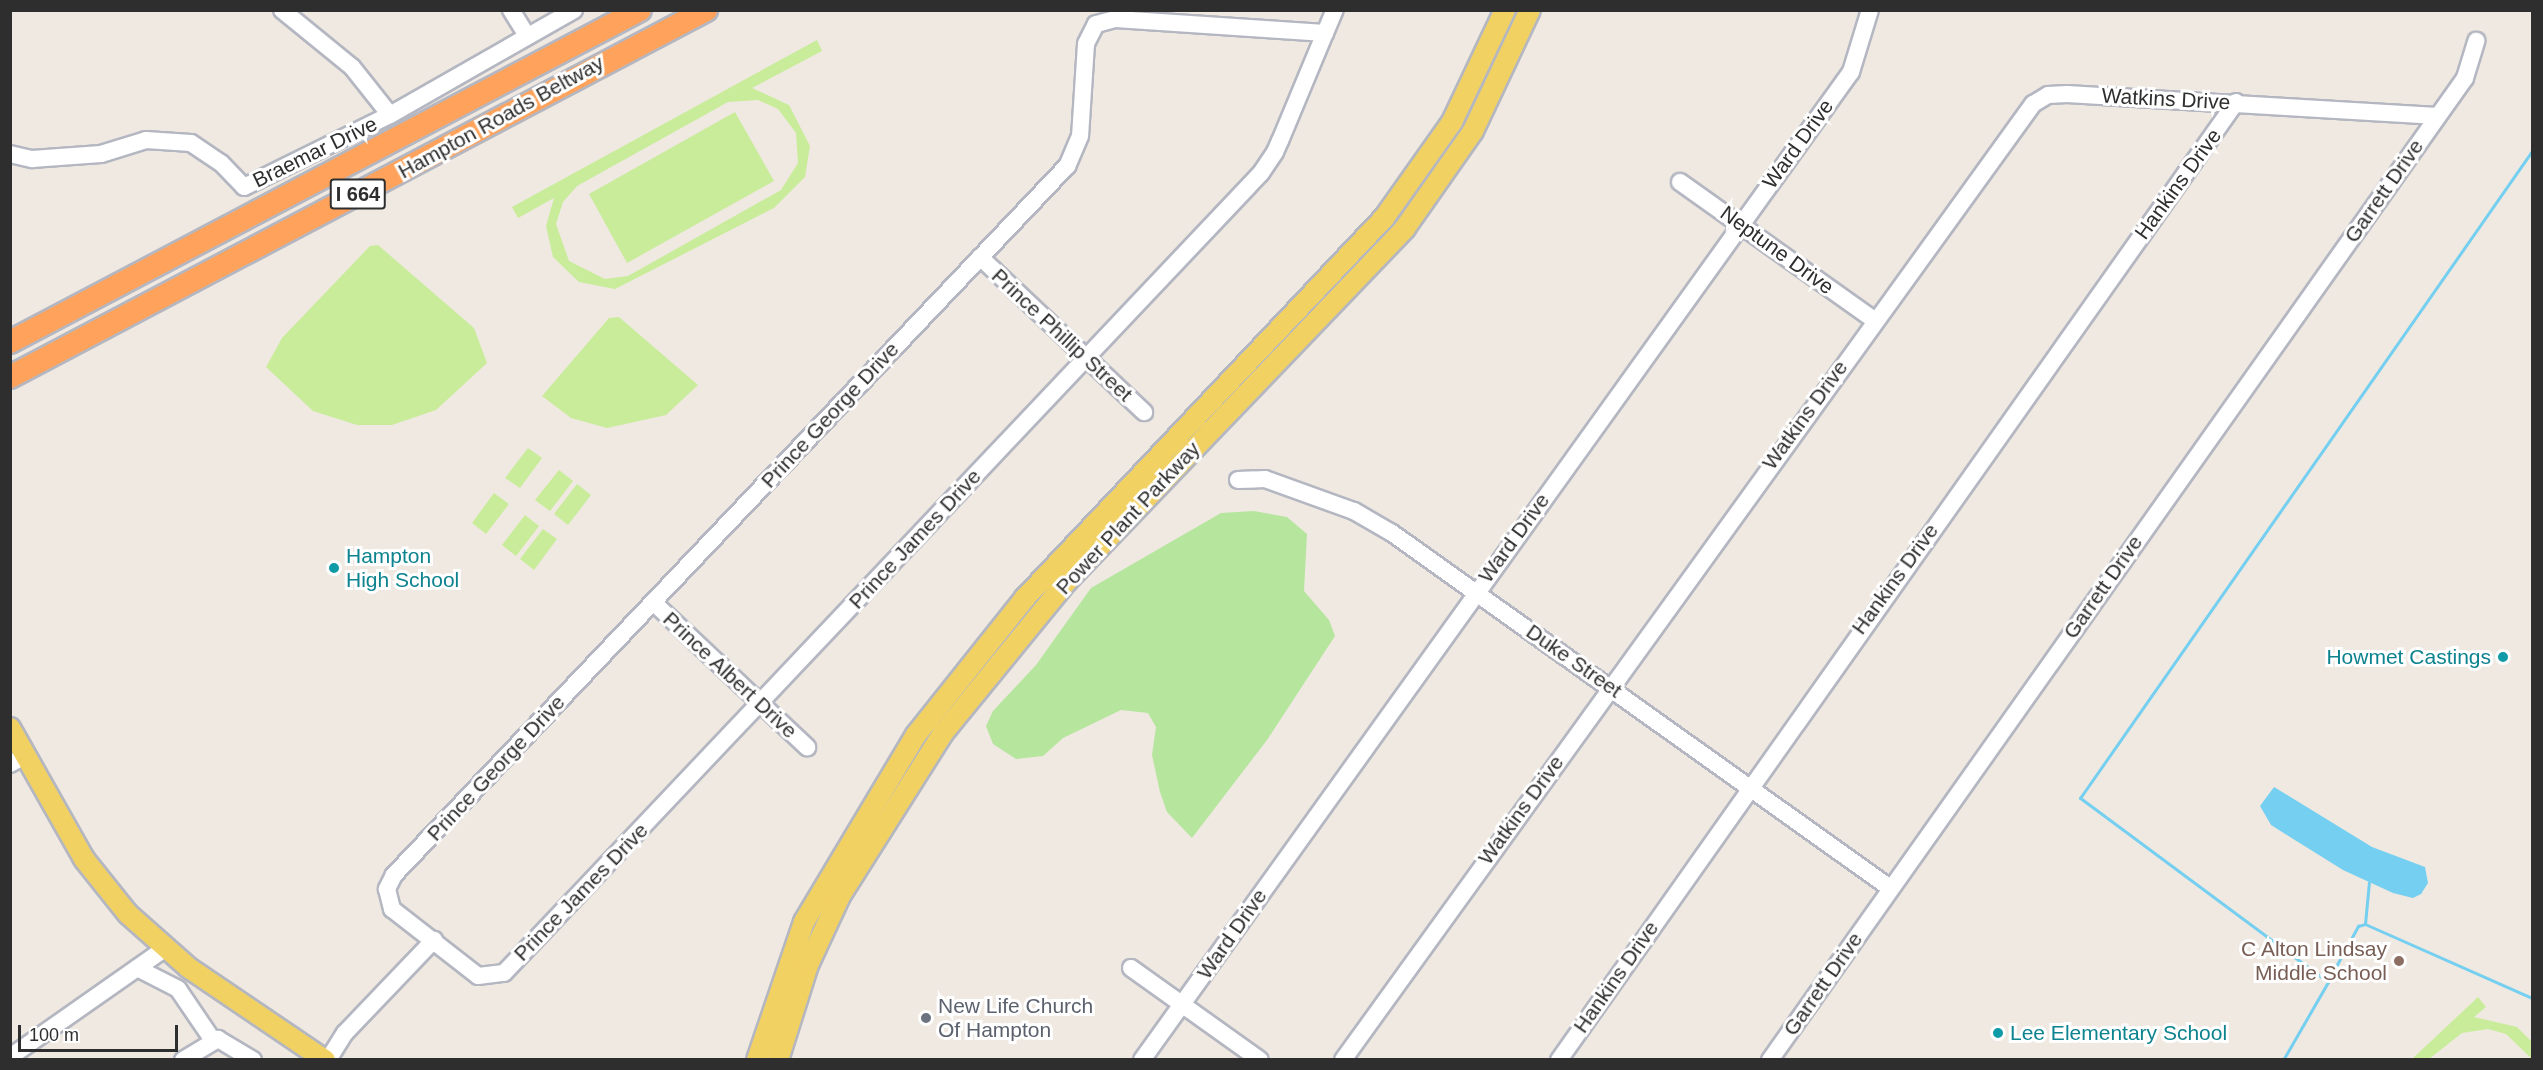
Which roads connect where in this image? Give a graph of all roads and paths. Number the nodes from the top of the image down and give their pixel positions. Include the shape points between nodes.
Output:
1 (282, 10) edge
2 (511, 10) edge
3 (574, 10) edge
4 (640, 10) edge
5 (706, 10) edge
6 (1335, 10) edge
7 (1505, 10) edge
8 (1530, 10) edge
9 (1870, 10) edge
10 (1325, 33) junction
11 (527, 36) junction
12 (2476, 41) dead end
13 (2236, 102) junction
14 (390, 115) junction
15 (2437, 116) junction
16 (10, 154) edge
17 (1680, 182) dead end
18 (1740, 223) junction
19 (980, 257) junction
20 (1873, 319) junction
21 (10, 342) edge
22 (1087, 358) junction
23 (10, 377) edge
24 (1144, 412) dead end
25 (1238, 480) dead end
26 (1475, 592) junction
27 (653, 602) junction
28 (1610, 686) junction
29 (760, 703) junction
30 (15, 747) edge
31 (807, 747) dead end
32 (1747, 786) junction
33 (1890, 888) junction
34 (434, 940) junction
35 (164, 950) junction
36 (137, 968) junction
37 (1131, 968) dead end
38 (1184, 1002) junction
39 (212, 1039) junction
40 (10, 1057) edge
41 (183, 1059) edge
42 (253, 1059) edge
43 (327, 1059) edge
44 (757, 1059) edge
45 (778, 1059) edge
46 (1142, 1059) edge
47 (1260, 1059) edge
48 (1343, 1059) edge
49 (1559, 1059) edge
50 (1770, 1059) edge

1 - 14 street via 352,66
2 - 11 street
3 - 11 street, Braemar Drive
4 - 21 highway, Hampton Roads Beltway / I 664
5 - 23 highway, Hampton Roads Beltway / I 664
6 - 10 street, Prince James Drive
7 - 44 main road, Power Plant Parkway via 1452,123 1384,218 1025,598 916,735 809,914 775,995
8 - 45 main road, Power Plant Parkway via 1473,131 1406,228 1066,582 944,733 840,896 808,965
9 - 18 street, Ward Drive via 1851,72
10 - 19 street, Prince George Drive via 1114,19 1096,24 1086,44 1080,136 1072,159
10 - 22 street, Prince James Drive via 1269,162
11 - 14 street, Braemar Drive
12 - 15 street, Garrett Drive via 2470,70
13 - 15 street, Watkins Drive
13 - 20 street, Watkins Drive via 2048,94 2033,104
13 - 32 street, Hankins Drive
14 - 16 street, Braemar Drive via 244,187 221,163 191,143 146,140 101,154 32,159
15 - 33 street, Garrett Drive
17 - 18 street, Neptune Drive
18 - 20 street, Neptune Drive
18 - 26 street, Ward Drive
19 - 22 street, Prince Phillip Street
19 - 27 street, Prince George Drive
20 - 28 street, Watkins Drive
22 - 24 street, Prince Phillip Street
22 - 29 street, Prince James Drive
25 - 26 street, Duke Street via 1265,479 1354,511
26 - 28 street, Duke Street
26 - 38 street, Ward Drive
27 - 29 street, Prince Albert Drive
27 - 34 street, Prince George Drive via 390,882 392,909
28 - 32 street, Duke Street
28 - 48 street, Watkins Drive
29 - 31 street, Prince Albert Drive
29 - 34 street, Prince James Drive via 504,973 478,976
30 - 35 main road via 97,877
32 - 33 street, Duke Street
32 - 49 street, Hankins Drive
33 - 50 street, Garrett Drive
34 - 43 street via 345,1033
35 - 36 street
35 - 43 main road
36 - 39 street via 178,989
36 - 40 street
37 - 38 street
38 - 46 street, Ward Drive
38 - 47 street
39 - 41 street
39 - 42 street via 225,1040

